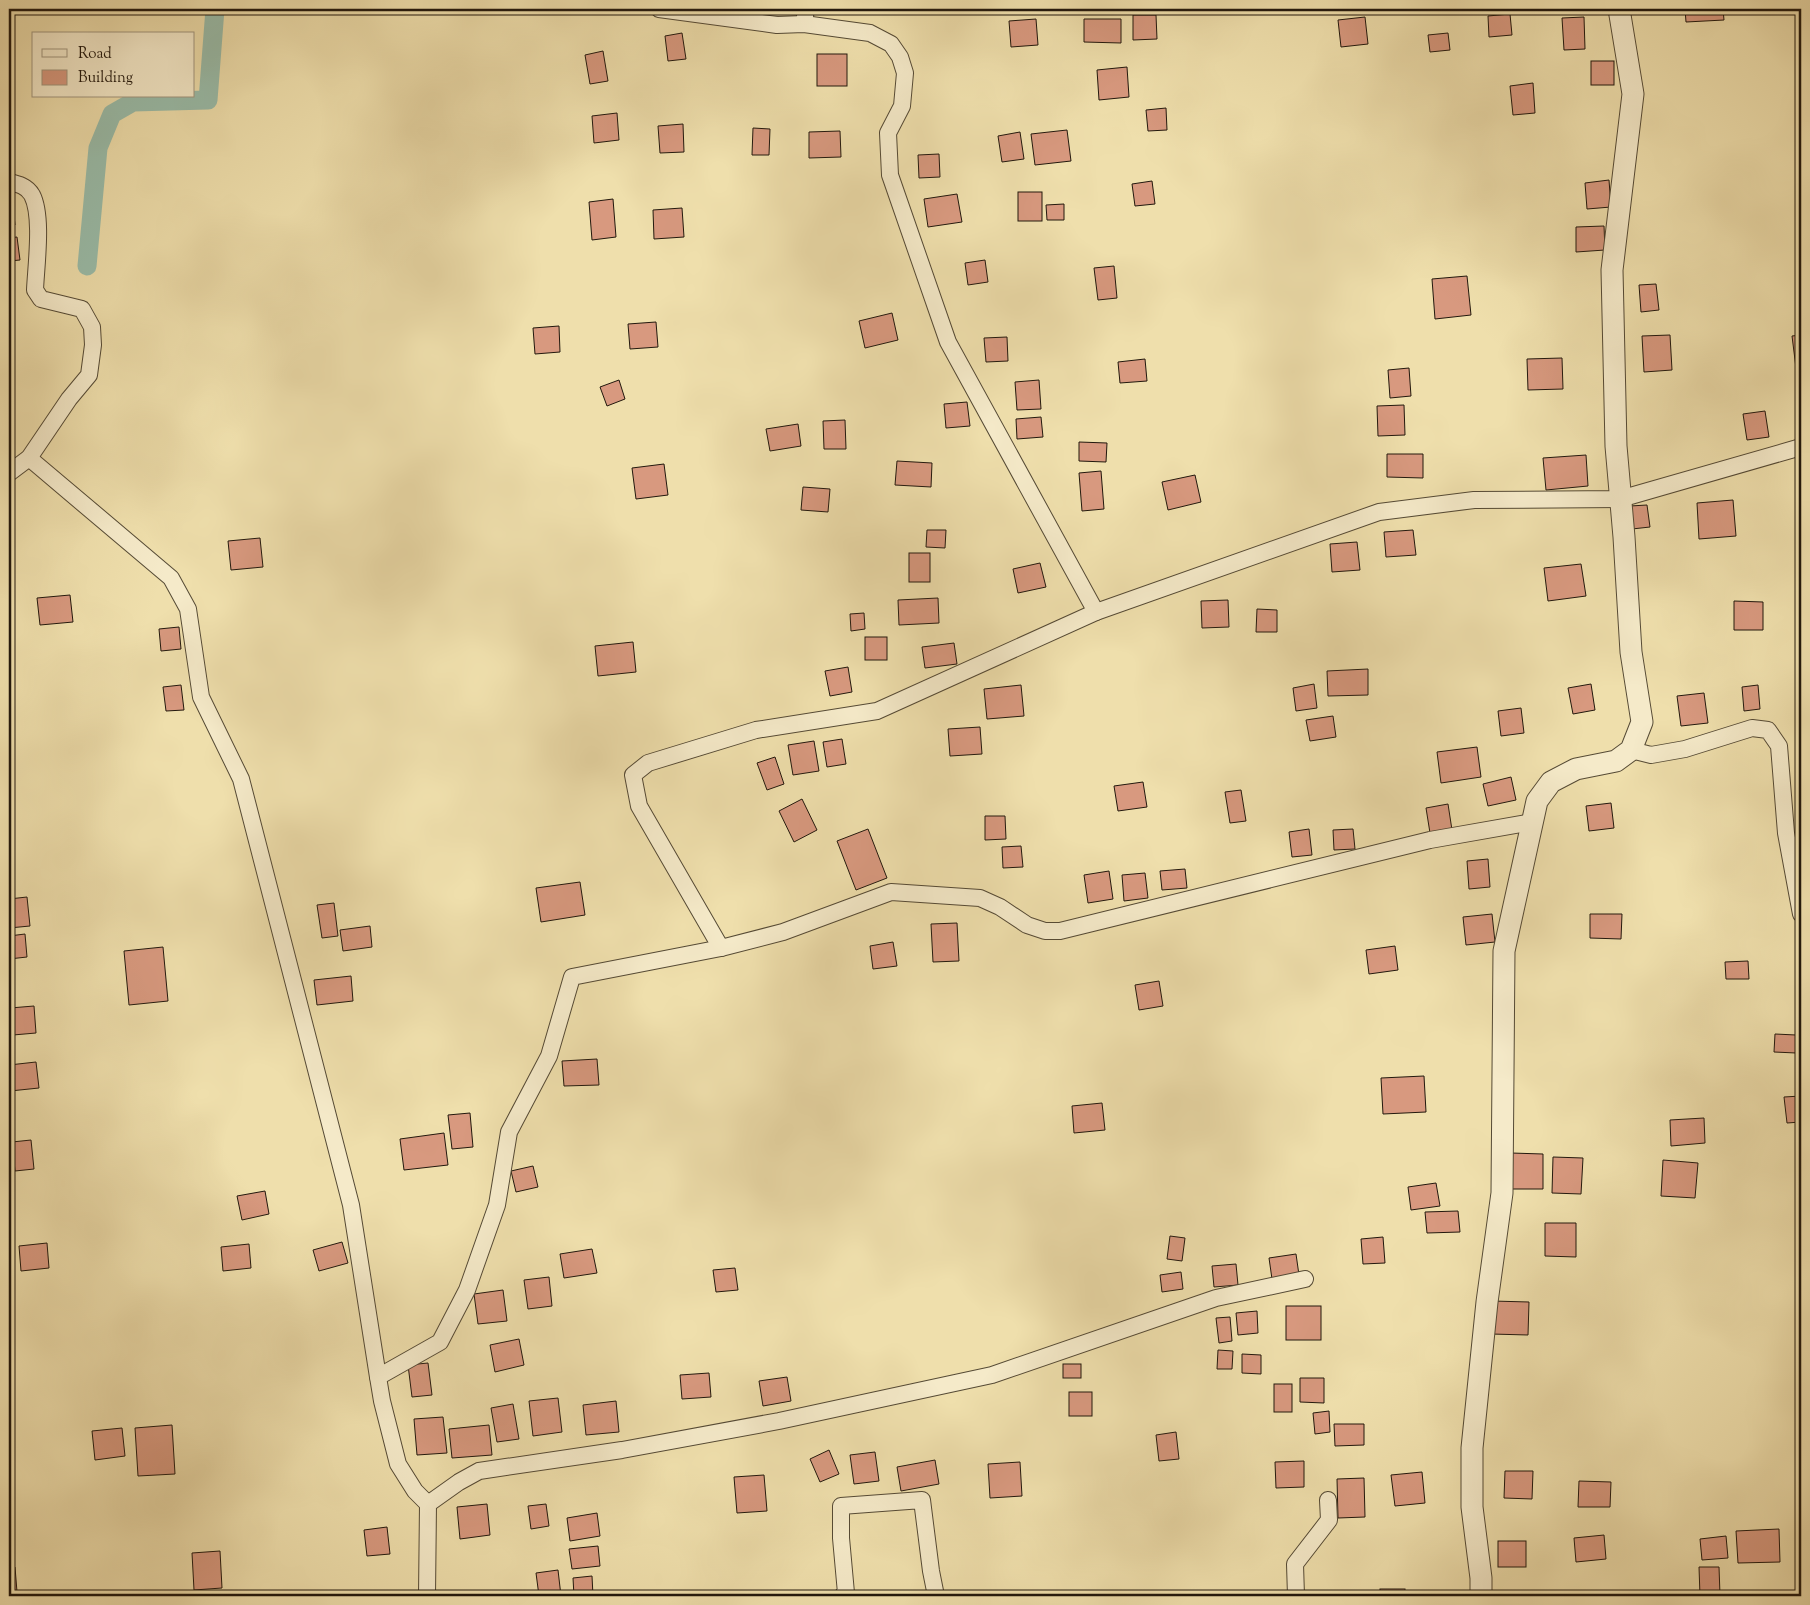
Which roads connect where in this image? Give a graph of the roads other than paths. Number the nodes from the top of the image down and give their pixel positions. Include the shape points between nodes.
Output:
1 (659, 9) edge
2 (1619, 9) edge
3 (805, 16) edge
4 (9, 182) edge
5 (1801, 447) edge
6 (29, 458) junction
7 (9, 473) edge
8 (1620, 499) junction
9 (1096, 612) junction
10 (1632, 750) junction
11 (1532, 822) junction
12 (1801, 914) edge
13 (721, 948) junction
14 (1305, 1279) dead end
15 (378, 1377) junction
16 (1328, 1500) dead end
17 (428, 1504) junction
18 (427, 1596) edge
19 (842, 1596) edge
20 (936, 1596) edge
21 (1296, 1596) edge
22 (1481, 1596) edge

1 - 3 street via 777,25
2 - 8 street via 1632,94 1612,270
3 - 9 street via 870,34 891,44 900,57 905,73 902,106 888,133 890,175 948,342
4 - 6 street via 25,187 32,196 37,214 35,290 41,299 82,309 92,326 89,375
5 - 8 street
6 - 7 street
6 - 15 street via 171,578 188,609 201,697 242,779 351,1205
8 - 9 street via 1474,500 1380,512
8 - 10 street via 1631,652 1642,722
9 - 13 street via 877,711 756,730 648,763 632,775 639,806
10 - 11 street via 1616,761 1576,770 1551,782 1537,801
10 - 12 street via 1651,755 1685,749 1752,728 1768,730 1779,746 1786,833
11 - 13 street via 1430,840 1060,931 1045,931 1027,925 980,898 891,892 783,932
11 - 22 street via 1504,951 1502,1193 1472,1448 1472,1507
13 - 15 street via 572,977 549,1056 509,1132 497,1205 467,1290 440,1342
14 - 17 street via 1216,1298 992,1375 778,1421 622,1450 478,1471
15 - 17 street via 398,1464 415,1491
16 - 21 street via 1329,1520 1295,1564
17 - 18 street
19 - 20 street via 846,1593 841,1506 922,1500

